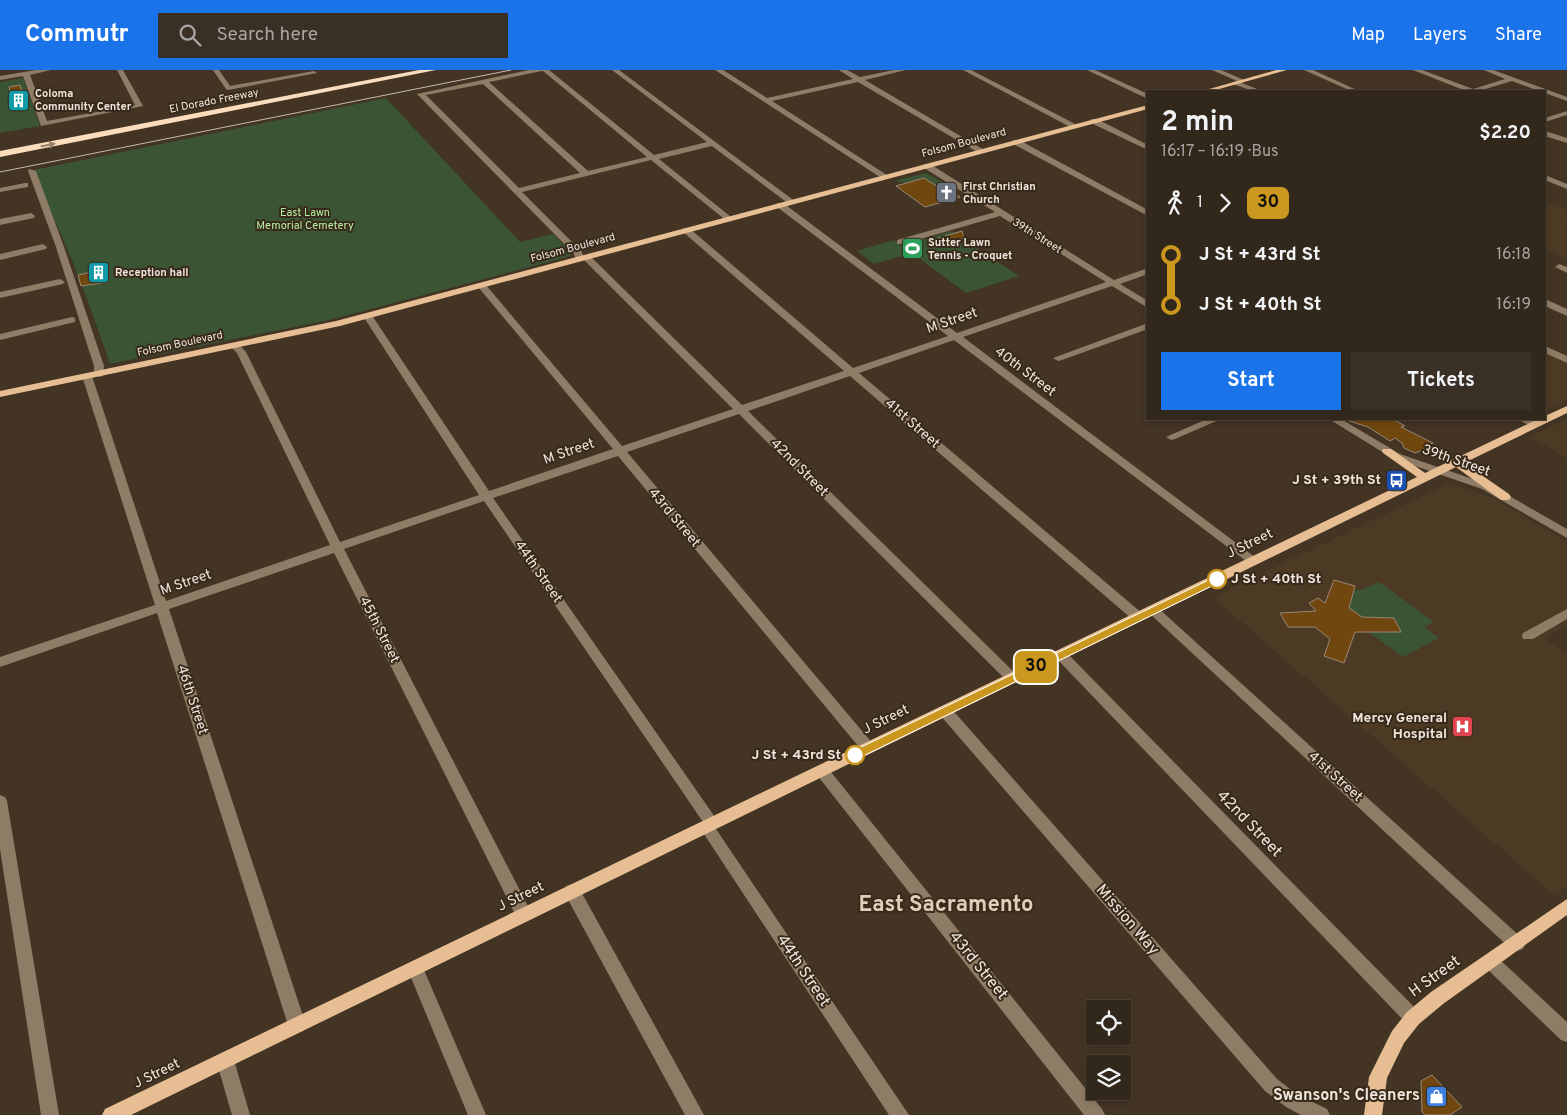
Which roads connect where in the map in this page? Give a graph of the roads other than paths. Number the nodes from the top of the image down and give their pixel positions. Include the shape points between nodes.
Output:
1 (48, 70) edge
2 (120, 70) edge
3 (216, 70) edge
4 (394, 70) edge
5 (432, 70) edge
6 (539, 70) edge
7 (545, 70) edge
8 (615, 70) edge
9 (718, 70) edge
10 (842, 70) edge
11 (903, 70) edge
12 (966, 70) edge
13 (1090, 70) edge
14 (1215, 70) edge
15 (1284, 70) edge
16 (1308, 70) edge
17 (1416, 70) edge
18 (1487, 70) edge
19 (313, 71) edge
20 (26, 74) junction
21 (0, 78) edge
22 (1512, 79) junction
23 (859, 80) junction
24 (484, 81) junction
25 (1238, 82) junction
26 (1209, 90) edge
27 (1248, 90) edge
28 (1354, 90) edge
29 (1469, 90) edge
30 (1475, 90) edge
31 (1542, 90) edge
32 (1546, 91) edge
33 (1146, 96) edge
34 (1567, 99) edge
35 (766, 100) junction
36 (1146, 108) edge
37 (1567, 113) edge
38 (1546, 120) edge
39 (1094, 121) junction
40 (1075, 126) junction
41 (1546, 133) edge
42 (1567, 141) edge
43 (1016, 142) junction
44 (713, 143) junction
45 (0, 146) edge
46 (1146, 147) edge
47 (982, 151) junction
48 (0, 154) edge
49 (653, 158) junction
50 (927, 166) junction
51 (32, 171) dead end
52 (586, 174) junction
53 (886, 177) junction
54 (1546, 177) edge
55 (25, 185) dead end
56 (1567, 187) edge
57 (0, 190) edge
58 (517, 190) junction
59 (792, 202) junction
60 (780, 205) junction
61 (1146, 213) edge
62 (1001, 214) junction
63 (31, 216) dead end
64 (728, 220) junction
65 (0, 222) edge
66 (686, 230) junction
67 (900, 242) dead end
68 (43, 247) dead end
69 (0, 257) edge
70 (583, 258) junction
71 (1146, 272) edge
72 (60, 282) dead end
73 (1110, 282) junction
74 (482, 286) junction
75 (0, 295) edge
76 (1546, 302) edge
77 (1146, 304) edge
78 (1567, 313) edge
79 (368, 316) junction
80 (72, 320) dead end
81 (1146, 327) edge
82 (955, 336) junction
83 (0, 337) edge
84 (234, 346) junction
85 (1546, 350) edge
86 (1058, 358) dead end
87 (1567, 360) edge
88 (851, 372) junction
89 (93, 375) junction
90 (0, 394) edge
91 (1567, 409) edge
92 (740, 410) junction
93 (1546, 419) edge
94 (1214, 420) edge
95 (1336, 420) edge
96 (1524, 420) edge
97 (1544, 420) edge
98 (1534, 425) junction
99 (1171, 437) dead end
100 (618, 451) junction
101 (1387, 451) junction
102 (1456, 463) junction
103 (1439, 471) junction
104 (1425, 478) junction
105 (486, 496) junction
106 (1505, 496) junction
107 (1567, 534) edge
108 (337, 547) junction
109 (1254, 561) junction
110 (162, 607) junction
111 (1153, 610) junction
112 (1567, 613) edge
113 (1138, 618) junction
114 (1528, 636) dead end
115 (1060, 655) junction
116 (0, 662) edge
117 (1012, 678) junction
118 (945, 711) junction
119 (868, 748) junction
120 (822, 771) junction
121 (0, 801) edge
122 (709, 826) junction
123 (572, 892) junction
124 (1567, 906) edge
125 (524, 915) junction
126 (1516, 944) junction
127 (1491, 962) junction
128 (415, 968) junction
129 (1413, 1018) junction
130 (297, 1025) junction
131 (1567, 1034) edge
132 (225, 1060) junction
133 (50, 1115) edge
134 (112, 1115) edge
135 (241, 1115) edge
136 (477, 1115) edge
137 (695, 1115) edge
138 (900, 1115) edge
139 (1096, 1115) edge
140 (1322, 1115) edge
141 (1373, 1115) edge

1 - 20 street
2 - 20 street via 139,106 44,124
3 - 19 street via 228,88
4 - 45 highway, El Dorado Freeway
48 -> 5 highway, El Dorado Freeway
6 - 24 street
7 - 49 street
8 - 44 street
9 - 35 street
10 - 23 street
11 - 23 street
12 - 40 street
13 - 33 street
14 - 25 street
15 - 25 main road
16 - 28 street
17 - 29 street
18 - 22 street
20 - 21 street
22 - 30 street
22 - 31 street
23 - 35 street
23 - 47 street
24 - 52 street
24 - 58 street, 42nd Street via 421,94
25 - 26 main road
25 - 27 street
32 - 34 street
35 - 53 street
36 - 39 main road, Folsom Boulevard
37 - 38 street
39 - 40 main road, Folsom Boulevard
39 - 46 street
40 - 43 main road, Folsom Boulevard
41 - 42 street
43 - 47 main road, Folsom Boulevard
43 - 61 street
44 - 49 street
44 - 59 street
47 - 50 main road, Folsom Boulevard
49 - 52 street
49 - 64 street
50 - 53 main road, Folsom Boulevard
50 - 62 street, 39th Street
51 - 89 street, 46th Street via 100,366
52 - 58 street
53 - 59 main road, Folsom Boulevard
54 - 56 street
55 - 57 street
58 - 70 street, 42nd Street
59 - 60 main road, Folsom Boulevard
60 - 64 main road, Folsom Boulevard
60 - 82 street, 40th Street
62 - 67 street
62 - 73 street, 39th Street
63 - 65 street
64 - 66 main road, Folsom Boulevard
66 - 70 main road, Folsom Boulevard
66 - 88 street, 41st Street
68 - 69 street
70 - 74 main road, Folsom Boulevard
70 - 92 street, 42nd Street
71 - 73 street, M Street
72 - 75 street
73 - 77 street, 39th Street
73 - 82 street, M Street
74 - 79 main road, Folsom Boulevard
74 - 100 street, 43rd Street
76 - 78 street
79 - 84 main road, Folsom Boulevard
79 - 105 street, 44th Street
80 - 83 street
81 - 86 street
82 - 88 street, M Street
82 - 109 street, 40th Street
84 - 89 main road, Folsom Boulevard
84 - 108 street, 45th Street via 241,352
85 - 87 street
88 - 92 street, M Street
88 - 113 street, 41st Street
89 - 90 main road, Folsom Boulevard
89 - 110 street, 46th Street
91 - 93 main road, J Street
92 - 100 street, M Street
92 - 117 street, 42nd Street
94 - 99 street
95 - 101 street, 39th Street
96 - 98 street
97 - 98 main road, J Street
98 - 102 main road, J Street
100 - 105 street, M Street
100 - 119 street, 43rd Street
101 - 103 street, 39th Street
101 - 104 main road
102 - 103 main road, J Street
102 - 106 main road
103 - 104 main road, J Street
103 - 106 street, 39th Street
104 - 109 main road, J Street
105 - 108 street, M Street
105 - 122 street, 44th Street
106 - 107 street, 39th Street
108 - 110 street, M Street
108 - 125 street, 45th Street
109 - 111 main road, J Street
110 - 116 street, M Street
110 - 130 street, 46th Street
111 - 113 main road, J Street
111 - 126 street, 41st Street
112 - 114 street
113 - 115 main road, J Street
115 - 117 main road, J Street
115 - 129 street, 42nd Street
117 - 118 main road, J Street
118 - 119 main road, J Street
118 - 140 street, Mission Way via 1271,1085 1292,1101
119 - 120 main road, J Street
120 - 122 main road, J Street
120 - 139 street, 43rd Street
121 - 133 street
122 - 123 main road, J Street
122 - 138 street, 44th Street
123 - 125 main road, J Street
123 - 137 street
124 - 126 main road, H Street
125 - 128 main road, J Street
126 - 127 main road, H Street
127 - 129 main road, H Street
127 - 131 street
128 - 130 main road, J Street
128 - 136 street
129 - 141 main road, H Street via 1398,1037 1378,1077
130 - 132 main road, J Street
132 - 134 main road, J Street
132 - 135 street

